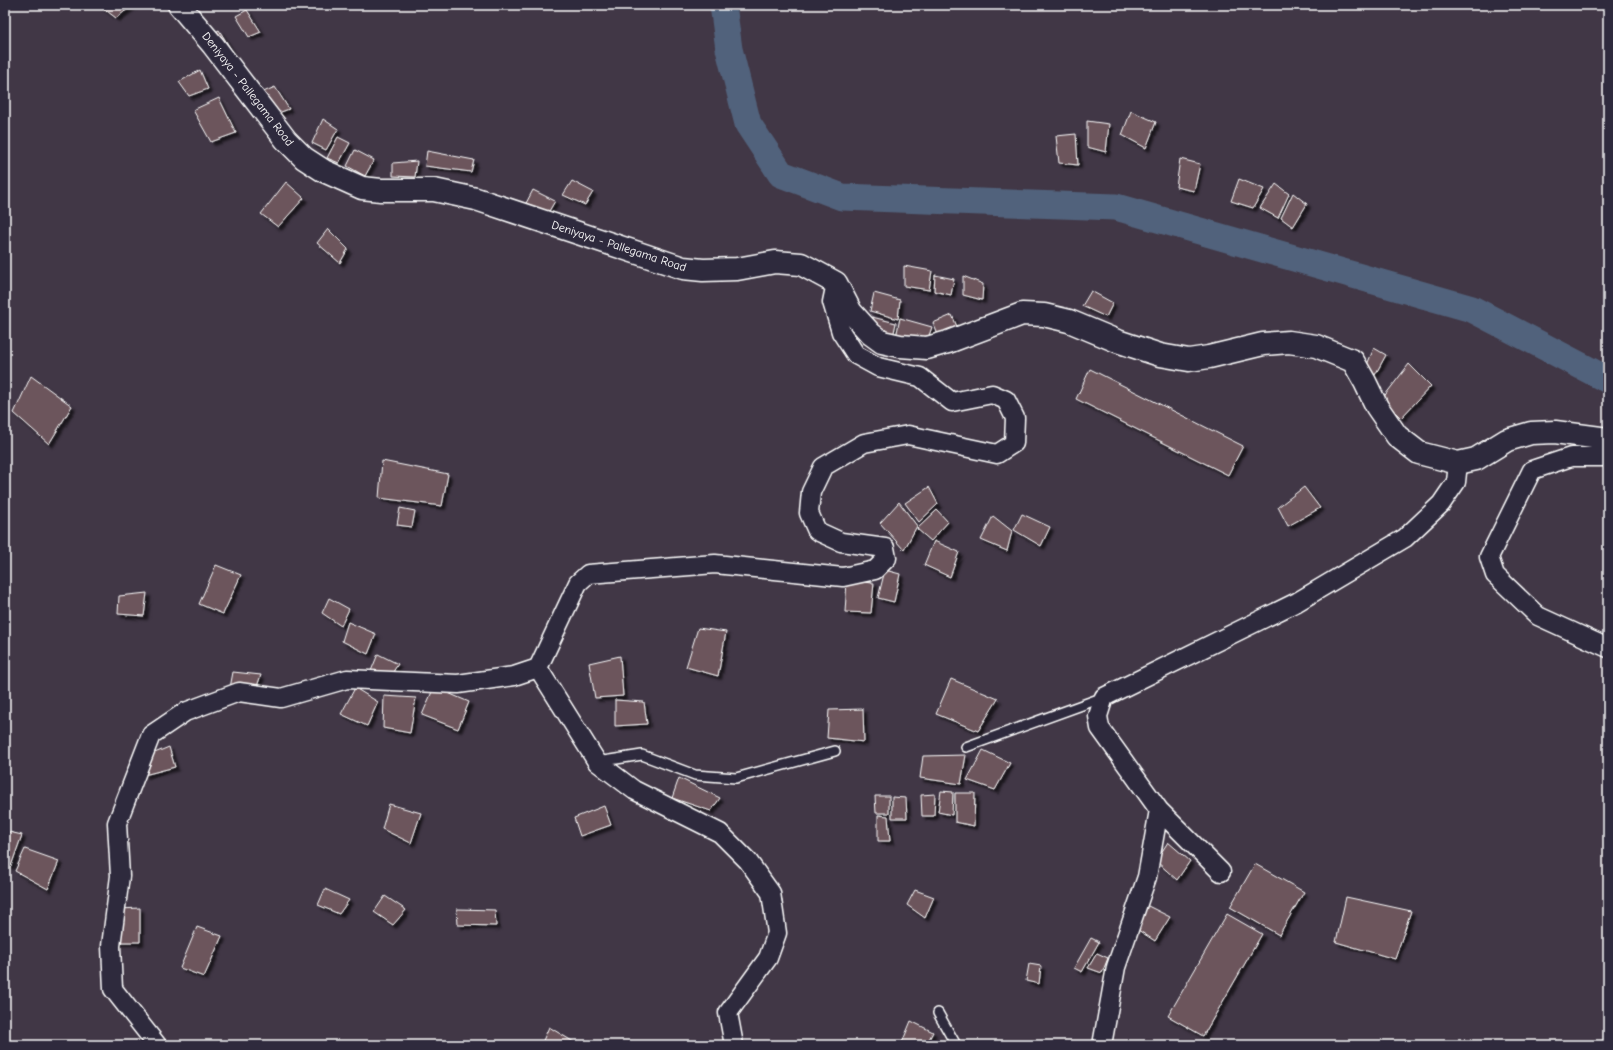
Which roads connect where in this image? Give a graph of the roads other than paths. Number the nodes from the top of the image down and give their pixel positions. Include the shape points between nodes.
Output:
1 (179, 5) edge
2 (836, 283) junction
3 (1608, 439) edge
4 (1608, 457) edge
5 (1458, 463) junction
6 (1608, 648) edge
7 (538, 668) junction
8 (1104, 696) junction
9 (966, 747) dead end
10 (835, 751) dead end
11 (597, 762) junction
12 (1159, 810) junction
13 (1221, 872) dead end
14 (938, 1013) dead end
15 (157, 1045) edge
16 (734, 1045) edge
17 (956, 1045) edge
18 (1102, 1045) edge

1 - 2 main road, Deniyaya - Pallegama Road via 286,140 304,158 324,171 362,188 434,190 476,198 683,268 737,269 775,262 801,264
2 - 5 main road via 851,312 871,334 882,342 900,346 927,348 1022,314 1044,315 1069,321 1160,356 1189,360 1263,344 1288,342 1316,346 1353,361 1377,406 1397,436 1419,453
2 - 7 street via 832,302 841,332 856,356 878,368 920,377 952,402 992,394 1006,400 1014,418 1014,443 997,454 908,435 864,443 823,467 810,492 809,513 817,531 841,542 885,548 887,558 876,570 843,577 715,564 588,574 578,583
3 - 5 main road via 1555,432 1531,432 1507,440 1476,459
4 - 6 street via 1570,457 1532,470 1489,557 1494,574 1538,616
5 - 8 street via 1456,482 1441,504 1405,538 1296,602
7 - 11 street
7 - 15 street via 514,676 458,684 347,679 281,698 239,692 185,712 151,735 117,823 120,876 111,946 113,990
8 - 9 lane
8 - 12 street via 1098,716 1100,728
10 - 11 lane via 736,778 695,775 642,755
11 - 16 street via 634,790 720,833 748,861 771,893 777,933 768,958 728,1013
12 - 13 street
12 - 18 street via 1147,877 1116,967
14 - 17 lane

